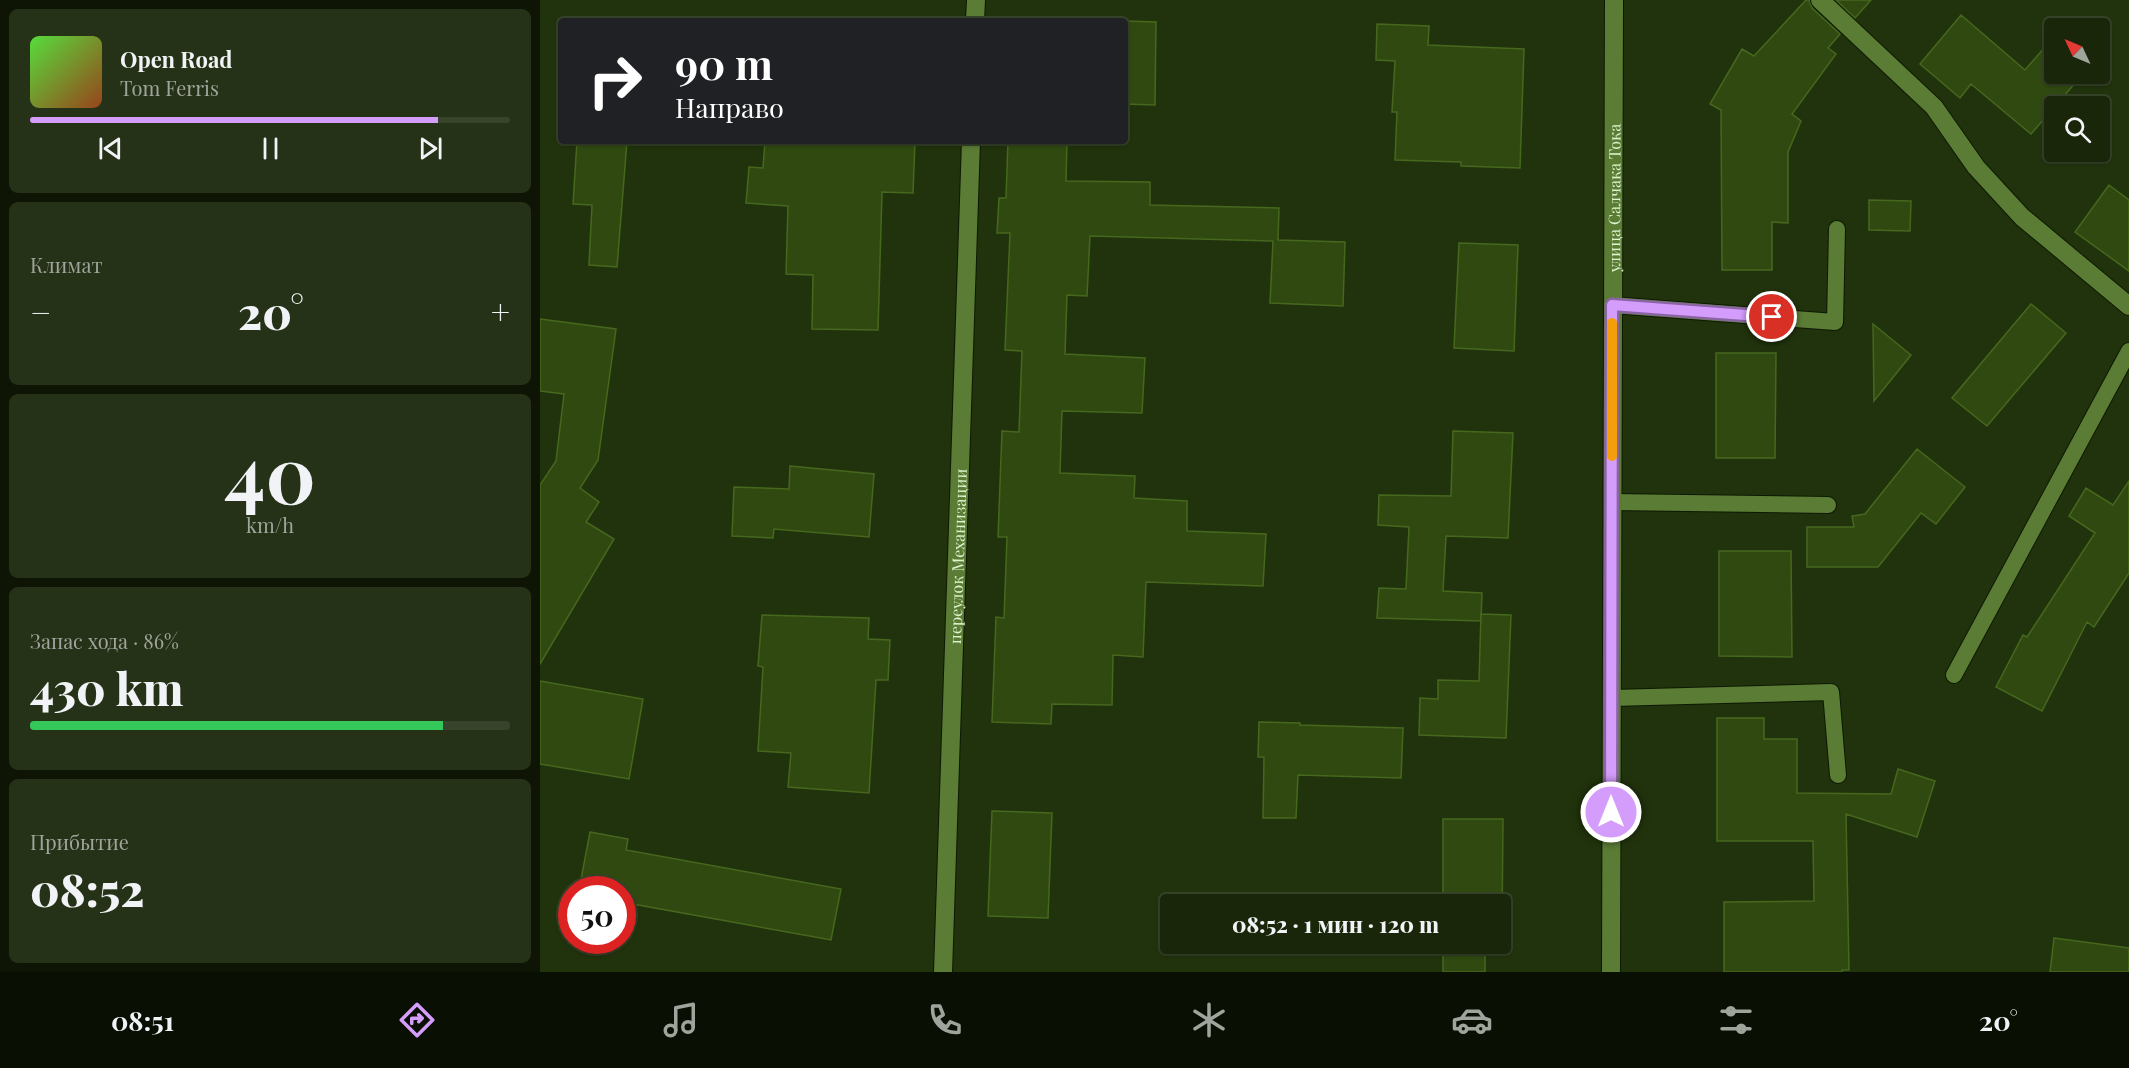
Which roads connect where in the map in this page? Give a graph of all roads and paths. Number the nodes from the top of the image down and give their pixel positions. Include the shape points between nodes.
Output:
1 (976, 0) edge
2 (1614, 0) edge
3 (1820, 0) edge
4 (975, 18) edge
5 (971, 144) edge
6 (1838, 229) dead end
7 (1612, 305) junction
8 (2129, 306) edge
9 (2129, 351) edge
10 (1612, 502) junction
11 (1828, 504) dead end
12 (1954, 675) dead end
13 (1612, 698) junction
14 (1838, 775) dead end
15 (943, 972) edge
16 (1611, 972) edge

1 - 4 street
2 - 7 street, улица Салчака Тока
3 - 8 street via 1934,107 1976,167 2022,218
5 - 15 street, переулок Механизации
6 - 7 lane via 1836,322
7 - 10 street, улица Салчака Тока
9 - 12 lane
10 - 11 lane
10 - 13 street, улица Салчака Тока
13 - 14 lane via 1831,692
13 - 16 street, улица Салчака Тока

